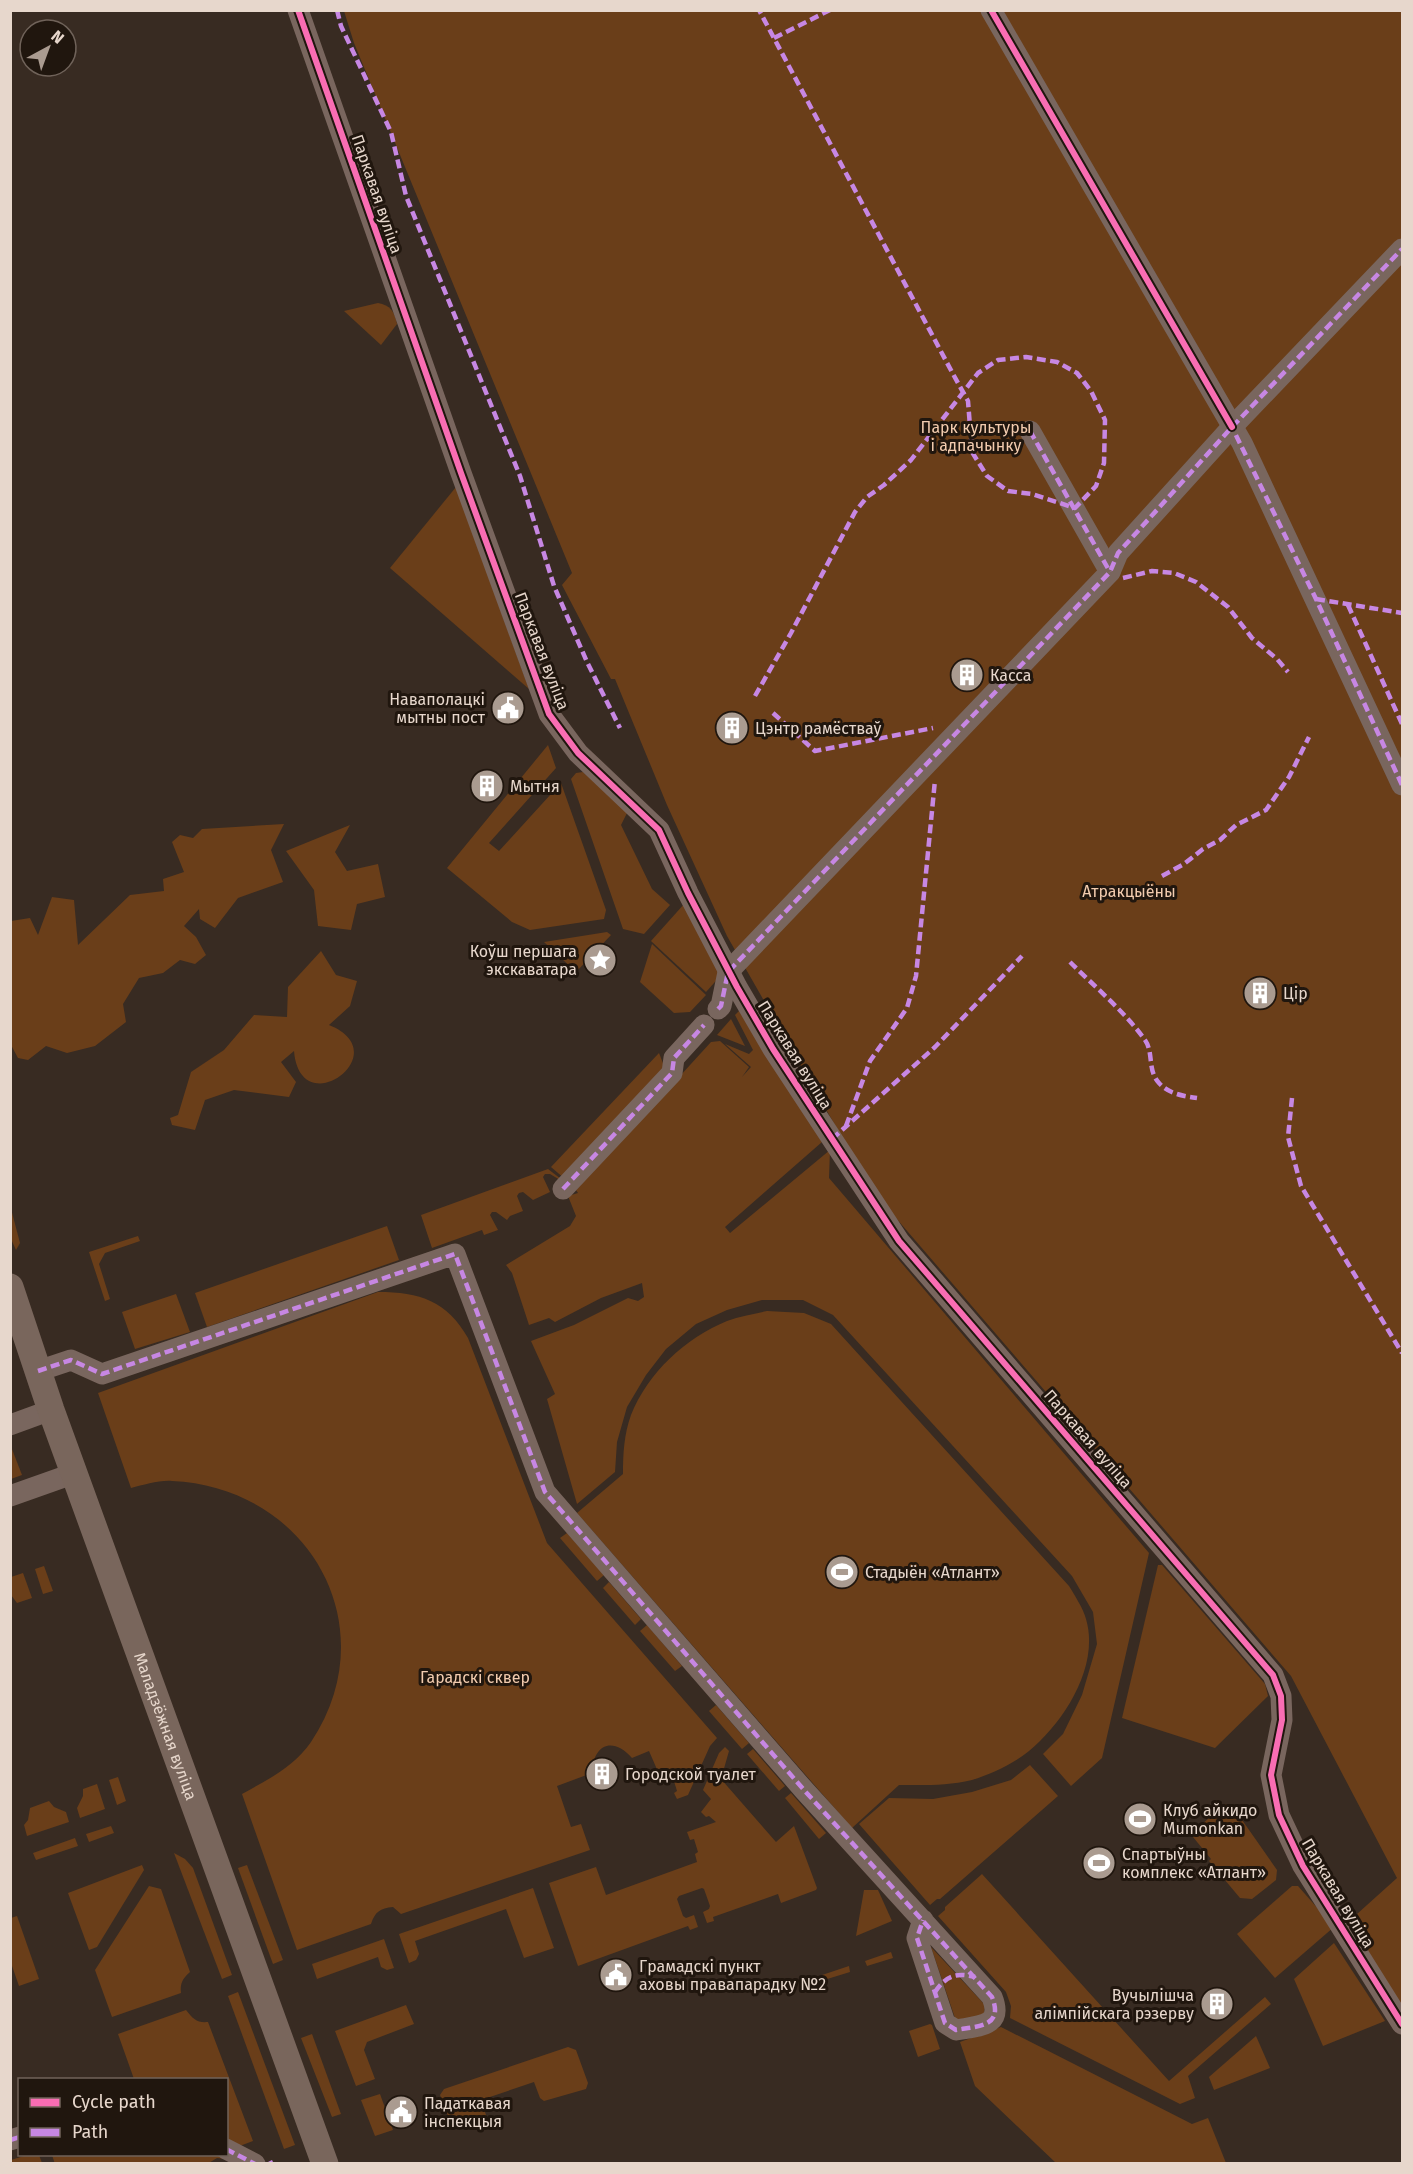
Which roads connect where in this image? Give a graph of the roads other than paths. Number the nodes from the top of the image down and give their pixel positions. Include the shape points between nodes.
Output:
1 (298, 10) edge
2 (991, 10) edge
3 (1402, 249) edge
4 (1232, 427) junction
5 (1030, 431) dead end
6 (1110, 572) junction
7 (1402, 785) edge
8 (728, 972) junction
9 (718, 1009) dead end
10 (704, 1025) dead end
11 (563, 1189) dead end
12 (10, 1287) edge
13 (38, 1371) junction
14 (51, 1410) junction
15 (10, 1425) edge
16 (75, 1473) junction
17 (10, 1496) edge
18 (923, 1920) junction
19 (1402, 2024) edge
20 (228, 2150) edge
21 (266, 2163) edge
22 (326, 2163) edge

1 - 8 street, Паркавая вуліца via 549,714 578,753 659,830
2 - 4 street
3 - 4 street
4 - 6 street via 1118,554
4 - 7 street
5 - 6 street
6 - 8 street
8 - 9 street via 722,1006
8 - 19 street, Паркавая вуліца via 773,1049 899,1241 1272,1675 1281,1696 1282,1720 1271,1775 1279,1815 1303,1866
10 - 11 street via 674,1058 672,1073
12 - 13 main road, Маладзёжная вуліца
13 - 14 main road, Маладзёжная вуліца
13 - 18 street via 71,1360 102,1374 455,1254 545,1492 804,1790
14 - 15 street
14 - 16 main road, Маладзёжная вуліца
16 - 17 street
16 - 22 main road, Маладзёжная вуліца
18 - 18 street via 992,1996 997,2008 987,2024 956,2030 945,2023 918,1938
20 - 21 street

